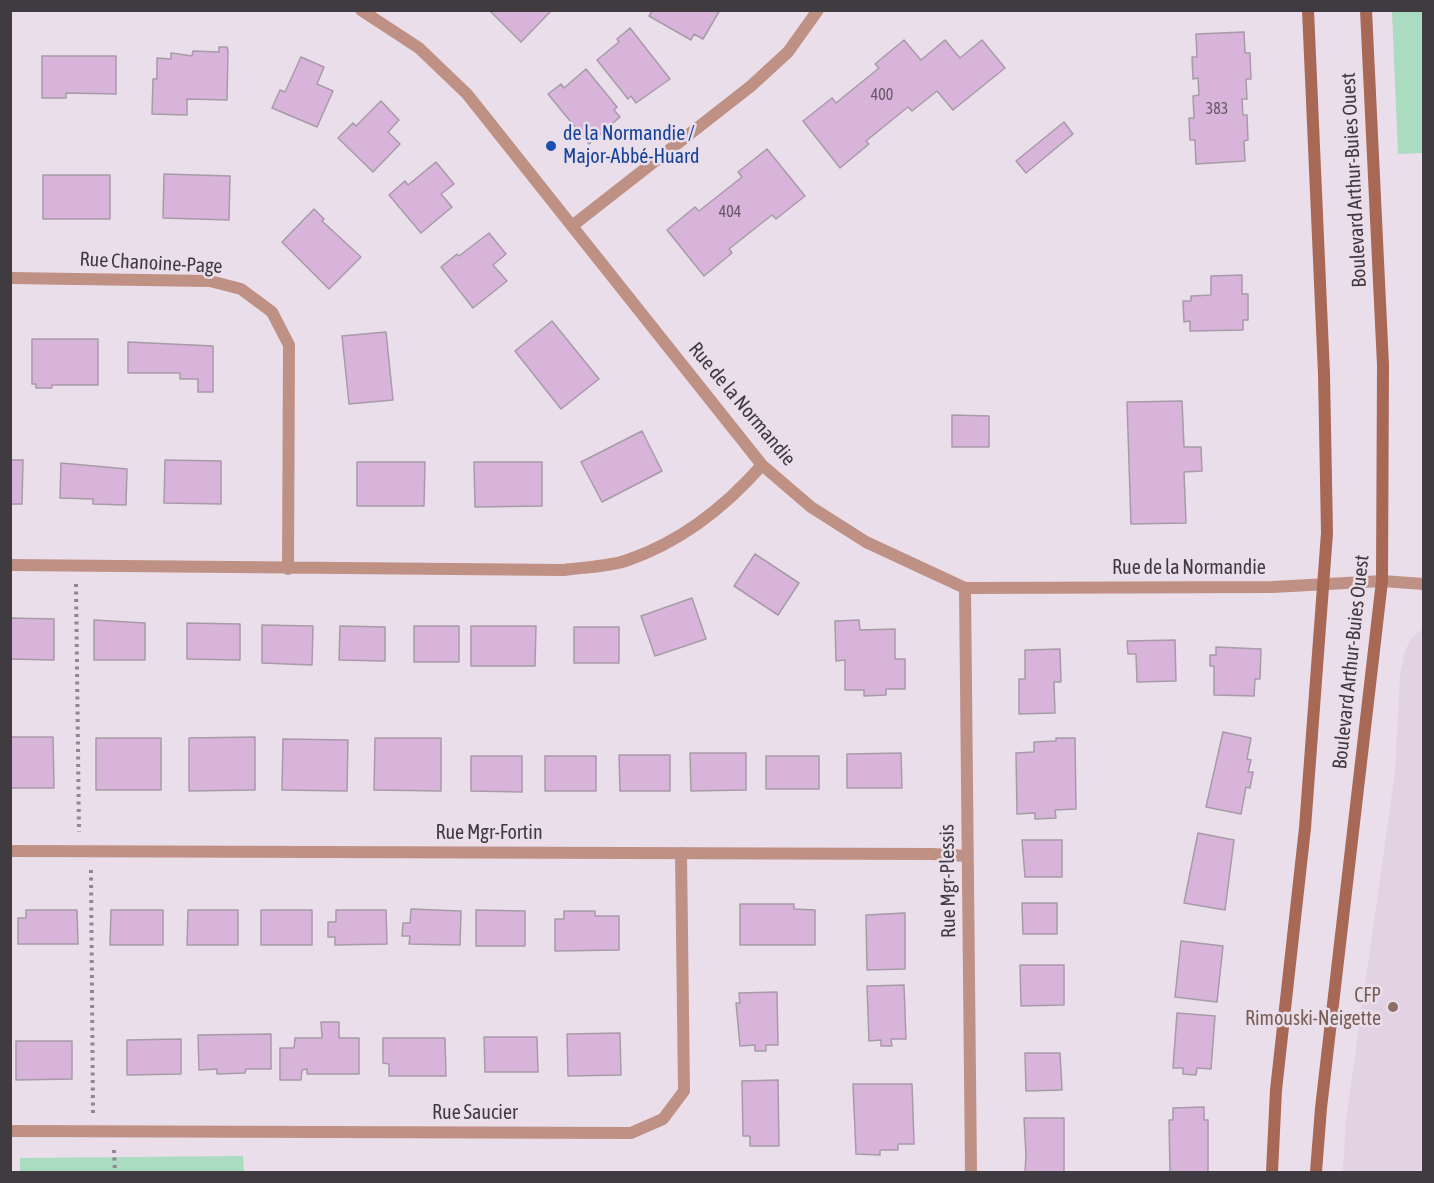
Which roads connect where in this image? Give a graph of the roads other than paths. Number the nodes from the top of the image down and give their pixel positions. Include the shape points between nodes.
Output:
1 (361, 10) edge
2 (818, 10) edge
3 (1308, 10) edge
4 (1366, 10) edge
5 (572, 226) junction
6 (10, 278) edge
7 (762, 465) junction
8 (10, 565) edge
9 (288, 569) junction
10 (1382, 581) junction
11 (1325, 583) junction
12 (1424, 584) edge
13 (965, 588) junction
14 (10, 851) edge
15 (681, 853) junction
16 (968, 856) junction
17 (10, 1131) edge
18 (971, 1173) edge
19 (1272, 1173) edge
20 (1316, 1173) edge

1 - 5 street, Rue de la Normandie via 419,48 466,94
2 - 5 street via 788,52 751,86
3 - 11 street, Boulevard Arthur-Buies Ouest via 1324,374
4 - 10 street, Boulevard Arthur-Buies Ouest via 1383,365
5 - 7 street, Rue de la Normandie
6 - 9 street, Rue Chanoine-Page via 210,282 241,289 272,312 290,345
7 - 9 street via 736,495 668,543 626,561 564,570
7 - 13 street, Rue de la Normandie via 811,507 866,543
8 - 9 street
10 - 11 street, Rue de la Normandie
10 - 12 street, Rue de la Normandie
10 - 20 street, Boulevard Arthur-Buies Ouest
11 - 13 street, Rue de la Normandie via 1273,587
11 - 19 street, Boulevard Arthur-Buies Ouest via 1305,828 1276,1090
13 - 16 street, Rue Mgr-Plessis
14 - 15 street, Rue Mgr-Fortin
15 - 16 street, Rue Mgr-Fortin
15 - 17 street, Rue Saucier via 684,1091 663,1119 631,1133
16 - 18 street, Rue Mgr-Plessis

